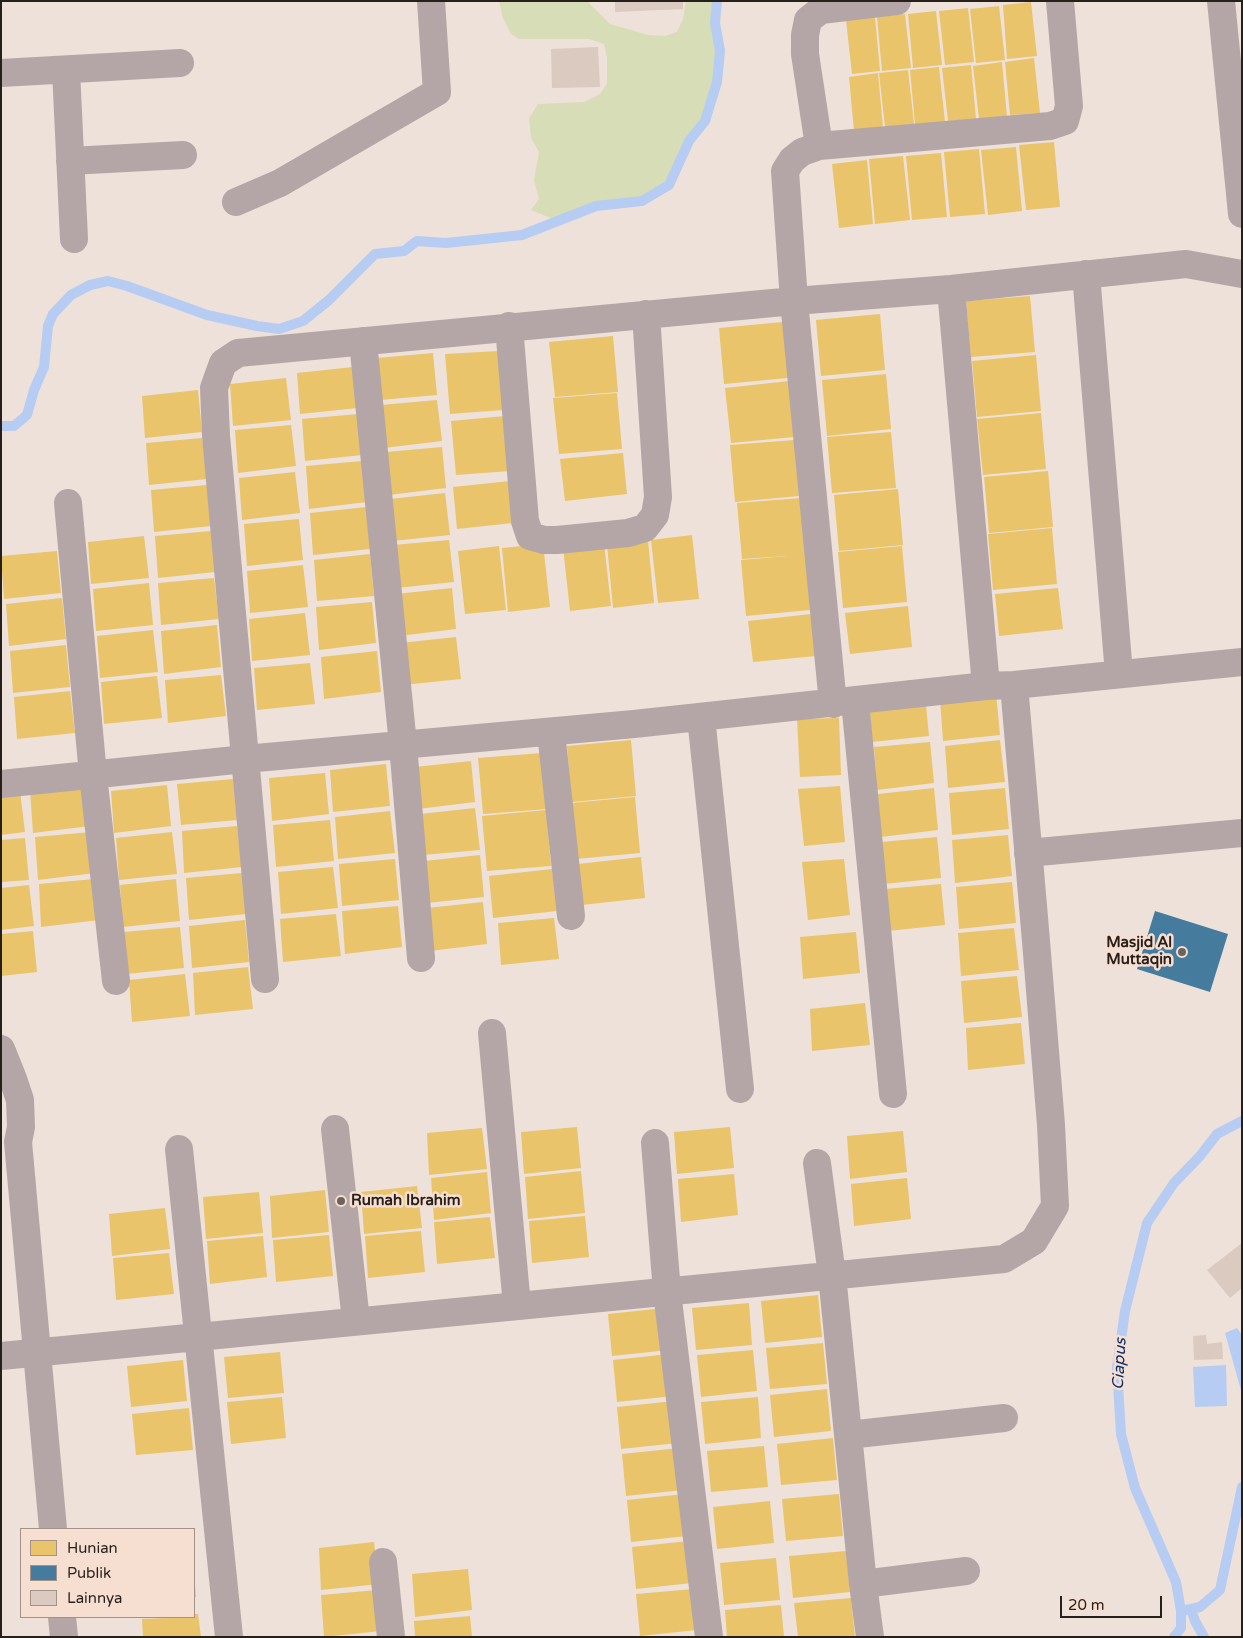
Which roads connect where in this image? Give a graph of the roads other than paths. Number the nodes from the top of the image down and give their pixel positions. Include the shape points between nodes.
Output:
1 (431, 1) edge
2 (897, 1) edge
3 (1060, 1) edge
4 (1221, 1) edge
5 (180, 63) dead end
6 (66, 70) junction
7 (1, 73) edge
8 (818, 146) junction
9 (182, 155) dead end
10 (70, 160) junction
11 (236, 202) dead end
12 (1242, 214) edge
13 (74, 239) dead end
14 (1086, 274) junction
15 (1242, 274) edge
16 (951, 289) junction
17 (794, 301) junction
18 (646, 314) junction
19 (509, 326) junction
20 (363, 341) junction
21 (68, 503) dead end
22 (1242, 662) edge
23 (1119, 674) junction
24 (1014, 685) junction
25 (986, 686) junction
26 (844, 702) junction
27 (701, 717) junction
28 (551, 732) junction
29 (403, 745) junction
30 (245, 759) junction
31 (93, 774) junction
32 (1, 784) edge
33 (1242, 833) edge
34 (1028, 853) junction
35 (570, 916) dead end
36 (421, 958) dead end
37 (265, 979) dead end
38 (116, 981) dead end
39 (492, 1033) dead end
40 (1, 1049) edge
41 (740, 1089) dead end
42 (893, 1094) dead end
43 (335, 1129) dead end
44 (655, 1143) dead end
45 (179, 1149) dead end
46 (817, 1163) dead end
47 (832, 1275) junction
48 (667, 1292) junction
49 (517, 1306) junction
50 (356, 1321) junction
51 (197, 1336) junction
52 (37, 1353) junction
53 (1, 1356) edge
54 (1004, 1418) dead end
55 (848, 1435) junction
56 (53, 1528) edge
57 (383, 1562) dead end
58 (966, 1571) dead end
59 (863, 1584) junction
60 (62, 1618) edge
61 (64, 1637) edge
62 (229, 1637) edge
63 (391, 1637) edge
64 (709, 1637) edge
65 (870, 1637) edge

1 - 11 street via 437,92 280,183
2 - 8 street via 821,10 808,20 805,54
3 - 8 street via 1069,106 1065,121 1050,126
4 - 12 street
5 - 6 street
6 - 7 street
6 - 10 street
8 - 17 street via 802,152 784,171
9 - 10 street
10 - 13 street
14 - 15 street via 1186,264
14 - 16 street
14 - 23 street
16 - 17 street
16 - 25 street
17 - 18 street
17 - 26 street
18 - 19 street
18 - 19 street via 658,497 655,515 645,528 628,533 557,540 530,536 525,521
19 - 20 street
20 - 29 street
20 - 30 street via 238,353 223,363 214,388
21 - 31 street
22 - 23 street
23 - 24 street
24 - 25 street
24 - 34 street
25 - 26 street
26 - 27 street
26 - 42 street
27 - 28 street
27 - 41 street
28 - 29 street
28 - 35 street
29 - 30 street
29 - 36 street
30 - 31 street
30 - 37 street
31 - 32 street
31 - 38 street
33 - 34 street
34 - 47 street via 1055,1206 1034,1241 1004,1259
39 - 49 street
40 - 52 street via 20,1100 18,1142
43 - 50 street
44 - 48 street
45 - 51 street
46 - 47 street
47 - 48 street
47 - 55 street
48 - 49 street
48 - 64 street
49 - 50 street
50 - 51 street
51 - 52 street
51 - 62 street
52 - 53 street
52 - 56 street
54 - 55 street
55 - 59 street
57 - 63 street
58 - 59 street
59 - 65 street
60 - 61 street

